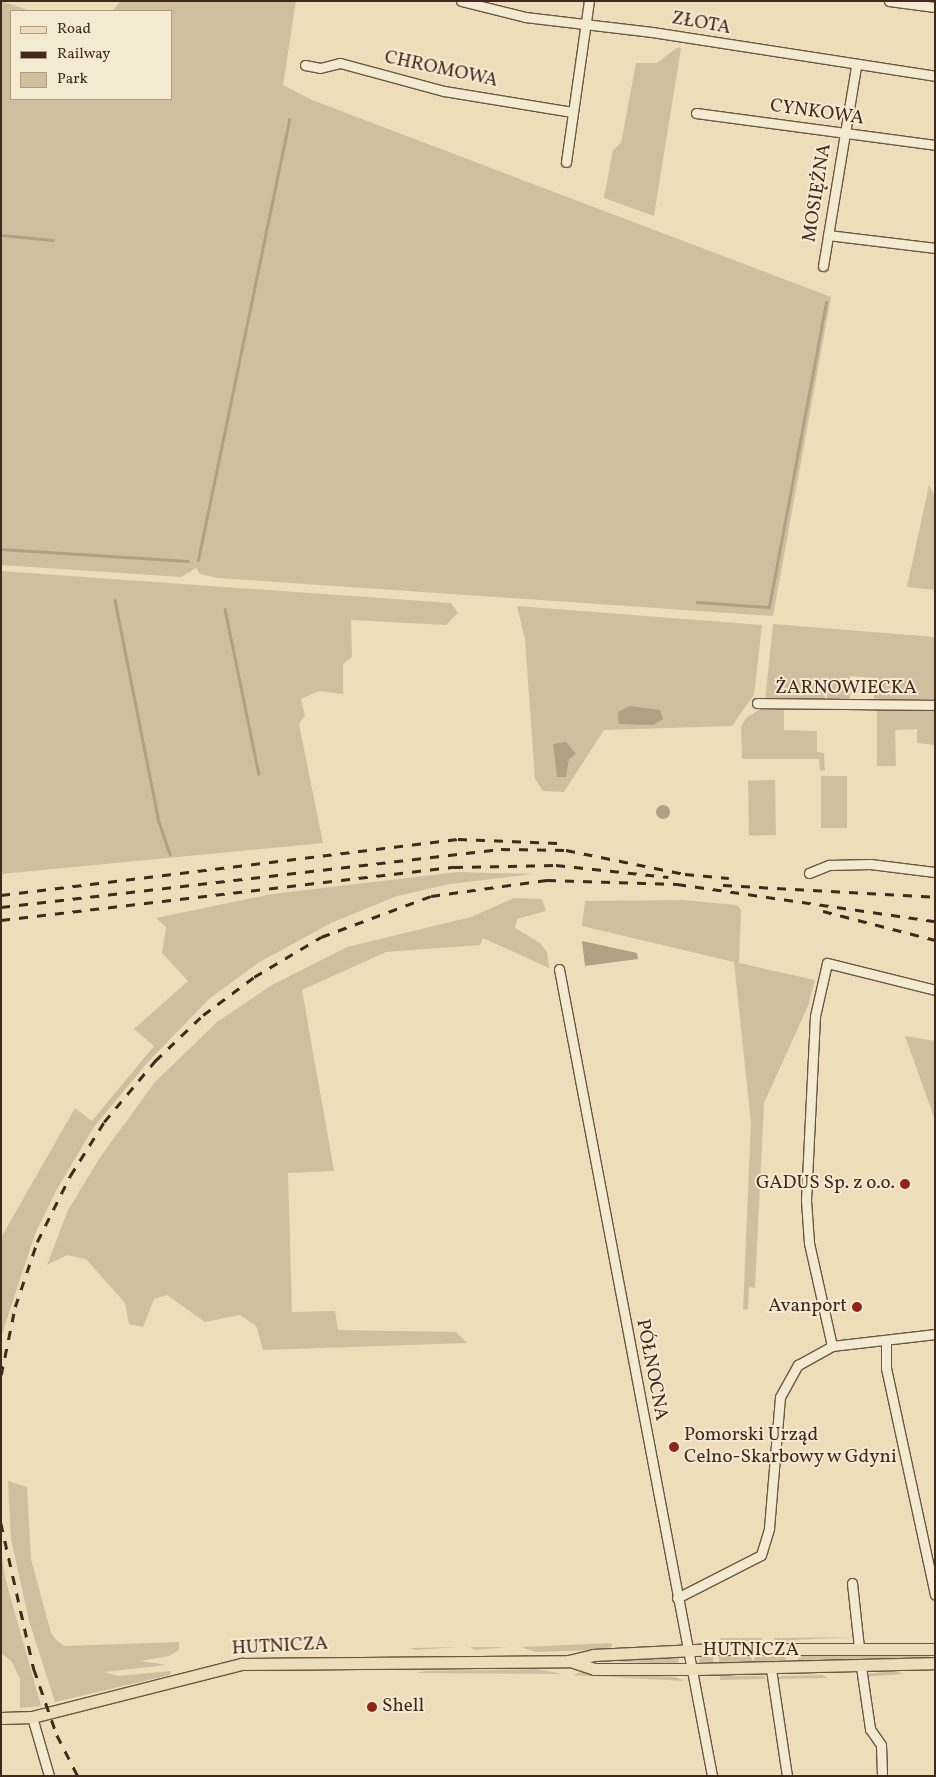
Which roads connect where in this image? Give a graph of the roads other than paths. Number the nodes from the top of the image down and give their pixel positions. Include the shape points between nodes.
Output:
1 (462, 1) edge
2 (589, 1) edge
3 (890, 1) edge
4 (935, 7) edge
5 (584, 25) junction
6 (305, 66) dead end
7 (856, 66) junction
8 (935, 76) edge
9 (572, 112) junction
10 (696, 113) dead end
11 (844, 133) junction
12 (935, 145) edge
13 (566, 162) dead end
14 (828, 235) junction
15 (935, 248) edge
16 (823, 266) dead end
17 (757, 703) dead end
18 (935, 706) edge
19 (935, 872) edge
20 (809, 873) dead end
21 (559, 969) dead end
22 (935, 990) edge
23 (935, 1334) edge
24 (886, 1340) junction
25 (832, 1346) junction
26 (852, 1583) dead end
27 (935, 1594) edge
28 (677, 1598) junction
29 (859, 1647) junction
30 (793, 1648) junction
31 (687, 1650) junction
32 (935, 1650) edge
33 (568, 1660) junction
34 (935, 1664) edge
35 (861, 1666) junction
36 (691, 1669) junction
37 (771, 1669) junction
38 (794, 1669) junction
39 (32, 1717) junction
40 (1, 1718) edge
41 (49, 1776) edge
42 (712, 1776) edge
43 (786, 1776) edge
44 (882, 1776) edge

1 - 5 street, ZŁOTA via 525,17
2 - 5 street
3 - 4 street
5 - 7 street, ZŁOTA
5 - 9 street
6 - 9 street, CHROMOWA via 340,64 444,91
7 - 8 street, ZŁOTA
7 - 11 street, MOSIĘŻNA
9 - 13 street
10 - 11 street, CYNKOWA
11 - 12 street, CYNKOWA
11 - 14 street, MOSIĘŻNA
14 - 15 street
14 - 16 street, MOSIĘŻNA
17 - 18 street, ŻARNOWIECKA
19 - 20 street via 870,864 828,865
21 - 28 street, PÓŁNOCNA
22 - 25 street via 827,963 815,1016 806,1200 809,1243
23 - 24 street
24 - 25 street
24 - 27 street via 886,1368
25 - 28 street via 798,1365 781,1392 769,1528 760,1555
26 - 29 street
28 - 31 street, PÓŁNOCNA
29 - 30 main road, HUTNICZA
29 - 32 main road, HUTNICZA
30 - 31 main road, HUTNICZA
30 - 38 main road
31 - 33 main road, HUTNICZA
31 - 36 street, PÓŁNOCNA
33 - 36 main road, HUTNICZA via 594,1669
33 - 39 main road, HUTNICZA via 242,1664
34 - 35 main road, HUTNICZA
35 - 38 main road, HUTNICZA
35 - 44 street via 870,1729 881,1745
36 - 37 main road, HUTNICZA
36 - 42 street, PÓŁNOCNA
37 - 38 main road, HUTNICZA
37 - 43 street
39 - 40 main road, HUTNICZA
39 - 41 street

